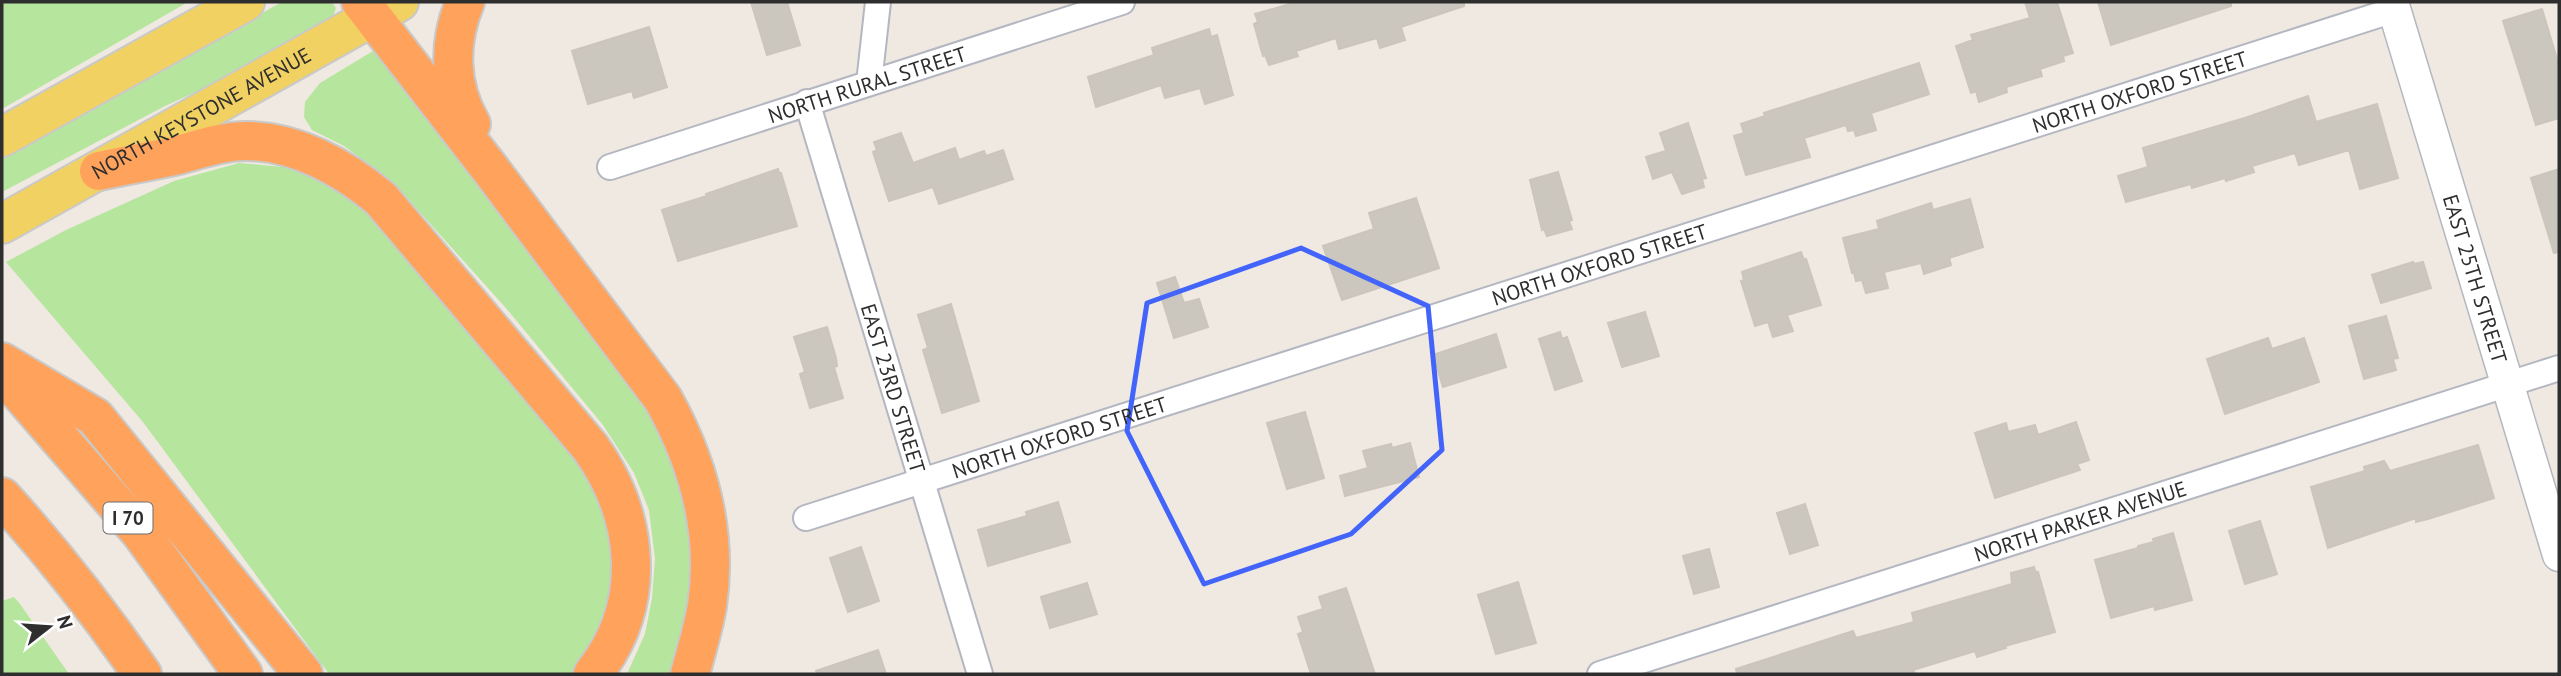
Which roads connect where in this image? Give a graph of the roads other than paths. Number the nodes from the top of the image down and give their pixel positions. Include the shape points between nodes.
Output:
1 (245, 2) edge
2 (466, 2) edge
3 (878, 2) edge
4 (1122, 2) edge
5 (377, 6) edge
6 (2393, 6) edge
7 (869, 83) junction
8 (807, 102) junction
9 (2, 137) edge
10 (610, 167) dead end
11 (99, 171) junction
12 (494, 174) junction
13 (2, 224) edge
14 (2, 362) edge
15 (2559, 368) edge
16 (2, 371) edge
17 (2508, 383) junction
18 (921, 481) junction
19 (2, 497) edge
20 (806, 518) dead end
21 (2559, 555) edge
22 (1632, 669) edge
23 (142, 674) edge
24 (243, 674) edge
25 (303, 674) edge
26 (593, 674) edge
27 (690, 674) edge
28 (980, 674) edge
29 (1600, 674) edge

1 - 9 main road
2 - 12 highway via 456,29 453,77 457,97
3 - 7 street
4 - 7 street, NORTH RURAL STREET
5 - 11 main road, NORTH KEYSTONE AVENUE
5 - 12 highway
6 - 17 street, EAST 25TH STREET
6 - 18 street, NORTH OXFORD STREET
7 - 8 street, NORTH RURAL STREET
8 - 10 street, NORTH RURAL STREET
8 - 18 street, EAST 23RD STREET
11 - 13 main road, NORTH KEYSTONE AVENUE
11 - 26 highway via 246,141 307,154 344,171 382,199 590,447 618,497 631,551 628,600 611,650
12 - 27 highway via 663,399 691,457 709,530 710,571
14 - 25 highway via 96,417
15 - 17 street, NORTH PARKER AVENUE
16 - 24 highway, I 70 via 141,533
17 - 21 street, EAST 25TH STREET
17 - 22 street, NORTH PARKER AVENUE
18 - 20 street, NORTH OXFORD STREET
18 - 28 street, EAST 23RD STREET
19 - 23 highway via 38,536
22 - 29 street, NORTH PARKER AVENUE

